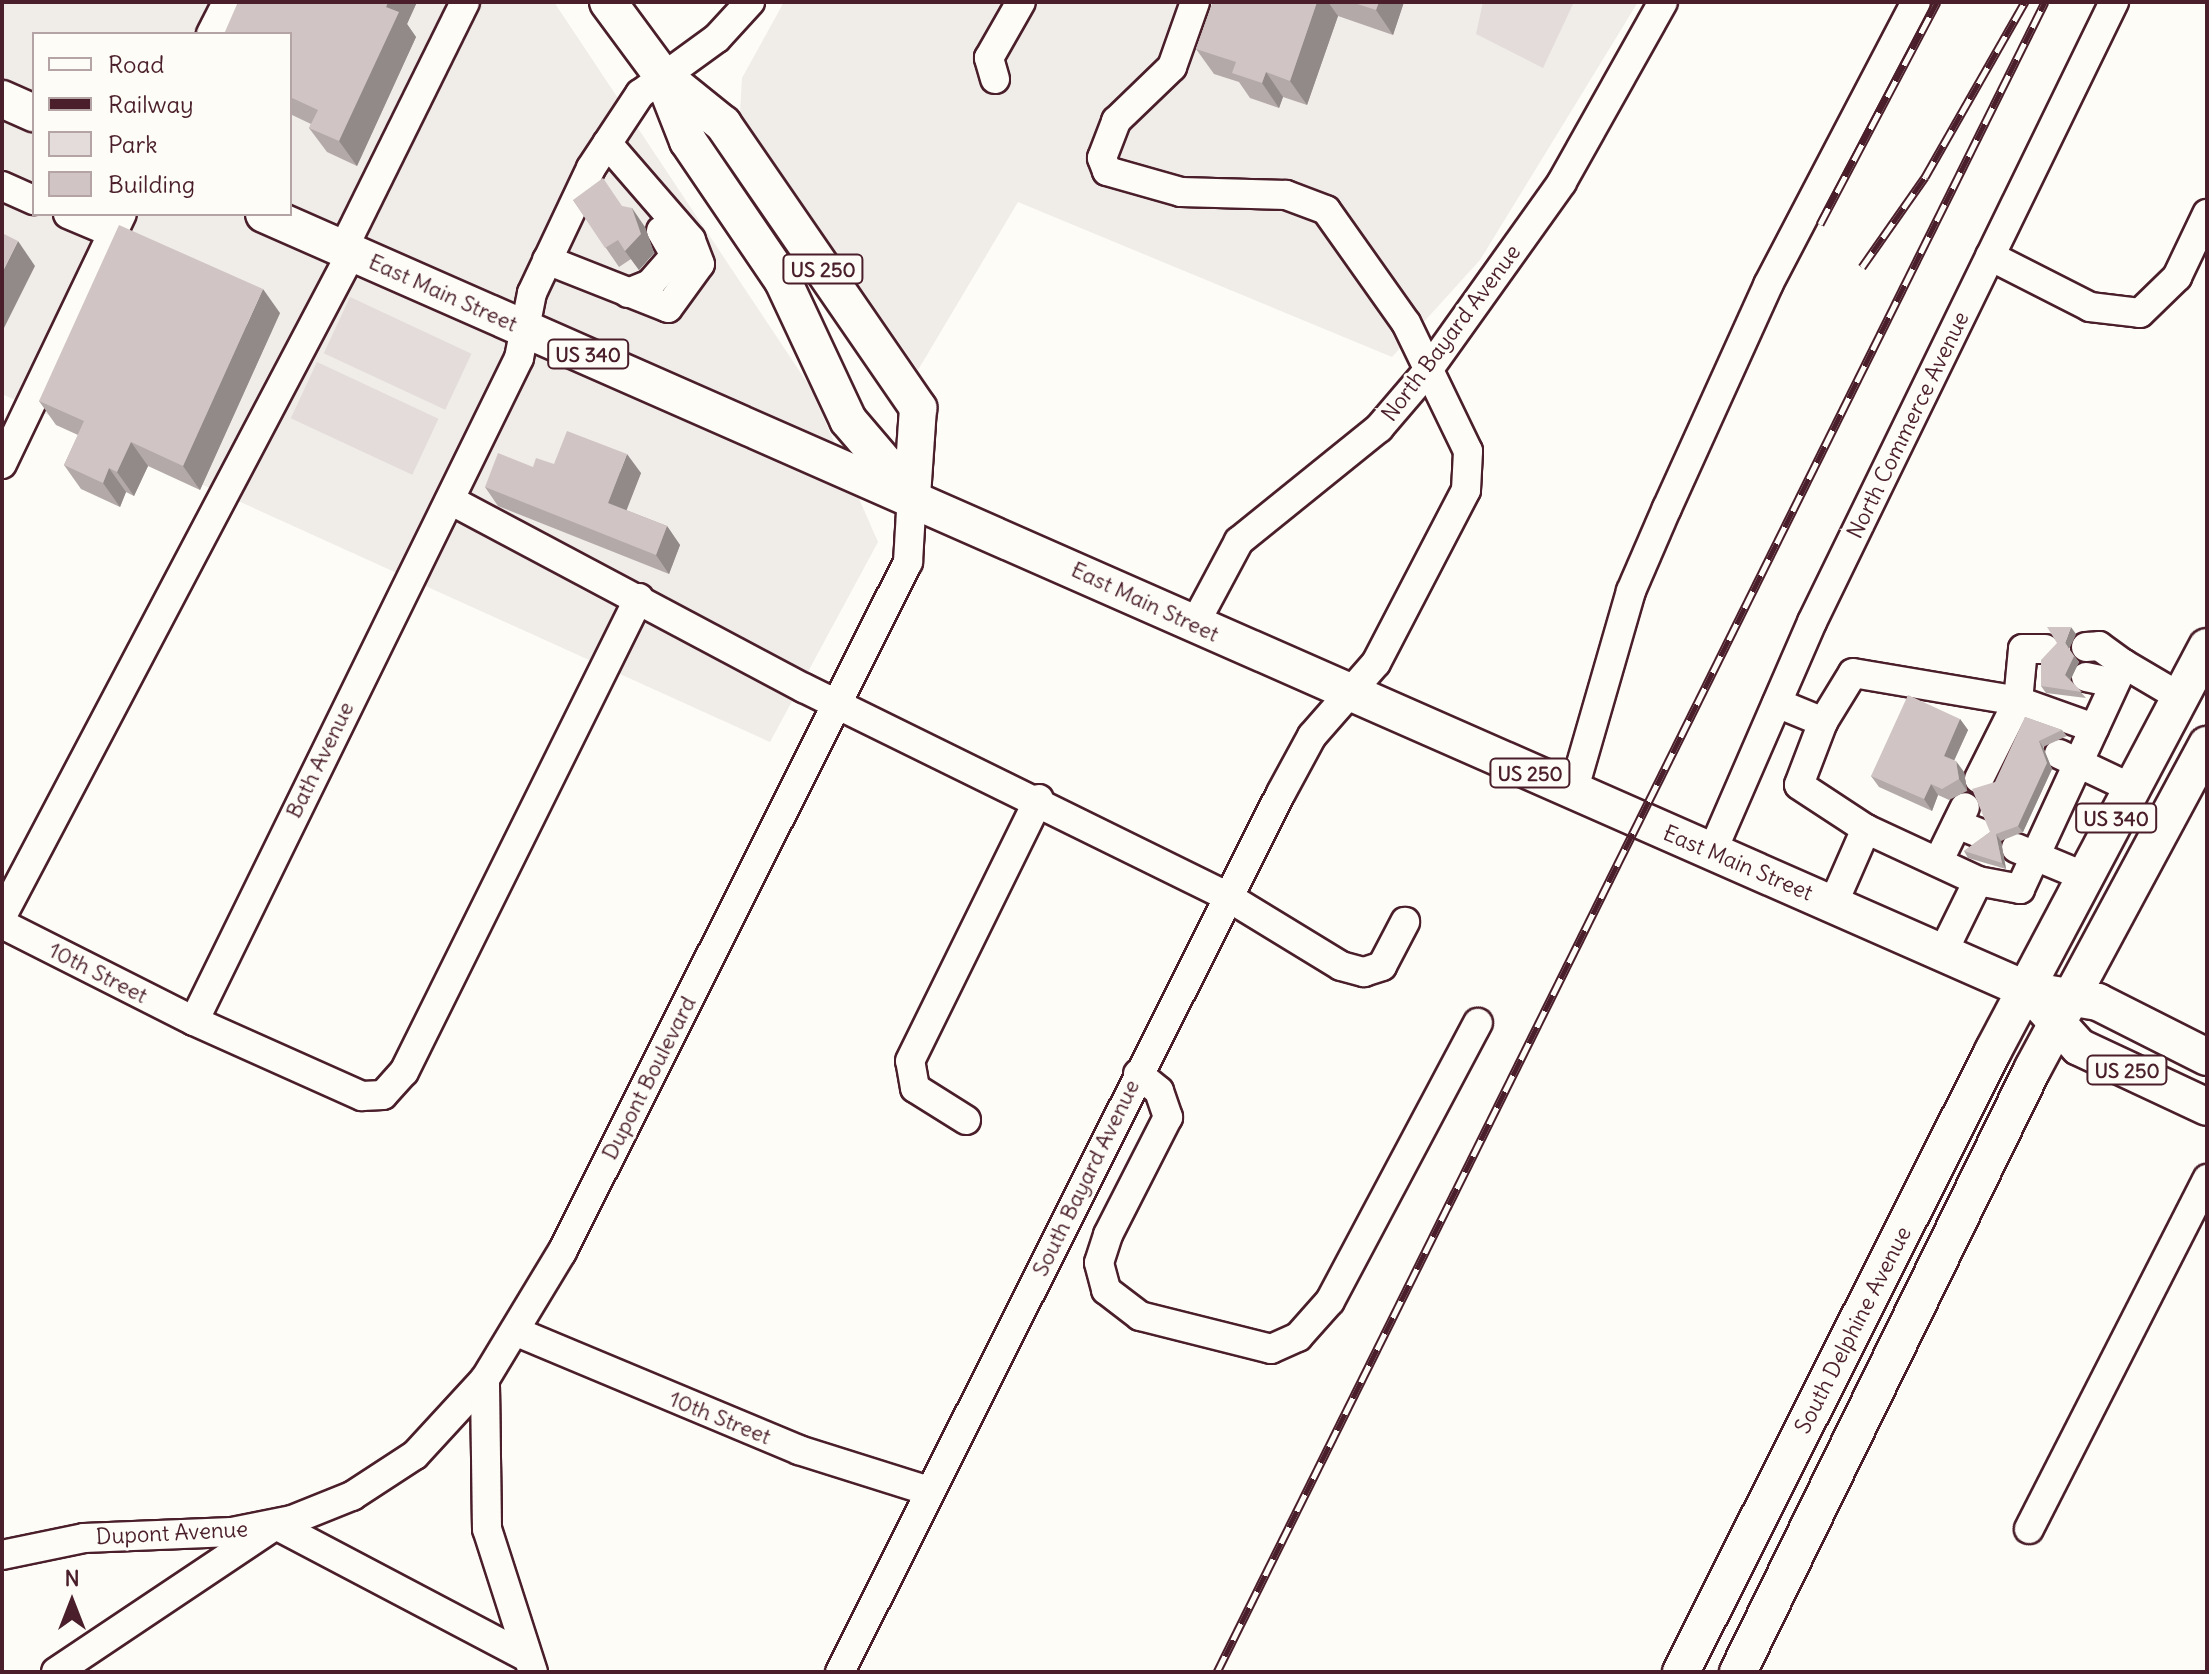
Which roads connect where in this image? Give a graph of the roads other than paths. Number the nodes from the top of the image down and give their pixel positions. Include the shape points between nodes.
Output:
1 (227, 2) edge
2 (465, 2) edge
3 (608, 2) edge
4 (750, 2) edge
5 (1021, 2) edge
6 (1195, 2) edge
7 (1663, 2) edge
8 (1916, 2) edge
9 (2114, 2) edge
10 (212, 32) edge
11 (661, 74) junction
12 (995, 79) dead end
13 (2, 99) edge
14 (32, 112) edge
15 (607, 143) junction
16 (634, 174) junction
17 (2, 186) edge
18 (32, 199) edge
19 (2207, 214) edge
20 (79, 216) edge
21 (269, 216) edge
22 (117, 223) edge
23 (348, 250) junction
24 (1990, 256) junction
25 (547, 260) junction
26 (628, 293) junction
27 (525, 329) junction
28 (1426, 373) junction
29 (2, 464) edge
30 (912, 495) junction
31 (450, 500) junction
32 (639, 598) junction
33 (1194, 625) junction
34 (2086, 647) dead end
35 (2207, 647) edge
36 (2045, 649) dead end
37 (2119, 673) junction
38 (2086, 677) dead end
39 (2029, 686) junction
40 (1348, 694) junction
41 (2180, 697) junction
42 (838, 702) junction
43 (1777, 703) junction
44 (1823, 722) junction
45 (2094, 728) junction
46 (2207, 745) edge
47 (2068, 759) junction
48 (1993, 768) dead end
49 (2131, 788) junction
50 (1573, 792) junction
51 (1039, 799) junction
52 (1967, 822) dead end
53 (1866, 829) junction
54 (2026, 851) junction
55 (1712, 852) junction
56 (1938, 862) junction
57 (2088, 878) junction
58 (1978, 881) junction
59 (1228, 897) junction
60 (1833, 904) junction
61 (2, 916) edge
62 (1405, 922) dead end
63 (2, 924) edge
64 (1943, 952) junction
65 (2027, 990) junction
66 (2062, 1010) junction
67 (194, 1021) junction
68 (1478, 1023) dead end
69 (2207, 1057) edge
70 (1138, 1074) junction
71 (2207, 1107) edge
72 (966, 1120) dead end
73 (2207, 1179) edge
74 (517, 1332) junction
75 (485, 1379) junction
76 (929, 1491) junction
77 (276, 1525) junction
78 (2029, 1529) dead end
79 (2, 1555) edge
80 (529, 1665) edge
81 (56, 1672) edge
82 (840, 1672) edge
83 (1681, 1672) edge
84 (1738, 1672) edge

1 - 10 street
2 - 23 street
3 - 11 main road, US 250
4 - 11 street, Bath Avenue via 717,38
5 - 12 street via 989,58
6 - 28 street, South Bayard Avenue via 1172,67 1116,121 1102,158 1107,171 1181,192 1286,195 1326,210 1381,278
7 - 28 street, North Bayard Avenue via 1562,182
8 - 50 street via 1768,285 1667,508 1631,591
9 - 24 street, North Commerce Avenue
11 - 15 street, Bath Avenue
11 - 30 main road, US 250 via 688,141 783,281 848,420
11 - 30 main road, US 250 via 723,124 918,408
13 - 14 main road
15 - 16 street
15 - 25 street, Bath Avenue
16 - 26 street via 634,198 675,255 650,284
16 - 26 street via 691,240 700,264 668,308
17 - 18 street
19 - 24 street via 2177,277 2140,313 2090,307
20 - 22 street
21 - 23 main road, East Main Street / US 340
22 - 29 street
23 - 27 main road, East Main Street / US 340
23 - 61 street
24 - 43 street, North Commerce Avenue
25 - 26 street
25 - 27 street, Bath Avenue
27 - 30 main road, East Main Street / US 340
27 - 31 street, Bath Avenue via 519,358
28 - 33 street, North Bayard Avenue via 1379,428 1239,541
28 - 40 street, South Bayard Avenue via 1468,451 1466,490 1376,663
30 - 33 main road, East Main Street / US 250
30 - 42 street, Dupont Boulevard via 908,562
31 - 32 street
31 - 67 street, Bath Avenue
32 - 42 street
32 - 67 street, 10th Street via 393,1088 362,1096
33 - 40 main road, East Main Street / US 250
34 - 37 street via 2099,646
35 - 41 main road, US 340
36 - 39 street via 2023,649
37 - 38 street
37 - 41 street
37 - 45 street
39 - 44 street via 1853,673
39 - 45 street
39 - 48 street via 2013,734
40 - 50 main road, East Main Street / US 250
40 - 59 street, South Bayard Avenue via 1312,736
41 - 49 main road, US 340
42 - 51 street
42 - 74 street, Dupont Boulevard
43 - 44 street
43 - 55 street, North Commerce Avenue
44 - 53 street via 1799,785
45 - 47 street
46 - 66 main road, US 340
47 - 49 street
47 - 54 street
49 - 57 main road, US 340
50 - 55 main road, East Main Street / US 250
51 - 59 street
51 - 72 street via 910,1061 915,1088
52 - 56 street
53 - 56 street
53 - 60 street
54 - 57 street
54 - 58 street via 2020,889
55 - 60 main road, East Main Street / US 250
56 - 58 street
57 - 65 main road, US 340
58 - 64 street
59 - 62 street via 1341,966 1364,972 1388,960
59 - 70 street, South Bayard Avenue
60 - 64 main road, East Main Street / US 250
63 - 67 street, 10th Street
64 - 65 main road, East Main Street / US 250
65 - 66 main road, East Main Street / US 250
65 - 83 main road, South Delphine Avenue
66 - 69 main road, US 250 via 2098,1002
66 - 71 main road, East Main Street / US 250 via 2079,1047
66 - 84 main road, South Delphine Avenue
68 - 70 street via 1330,1301 1298,1337 1271,1349 1140,1316 1106,1290 1099,1263 1108,1235 1168,1117 1159,1091
70 - 76 street, South Bayard Avenue
73 - 78 street
74 - 75 street, Dupont Boulevard
74 - 76 street, 10th Street via 799,1450
75 - 77 street, Dupont Avenue via 446,1427 389,1473
75 - 80 street via 487,1529
76 - 82 street, South Bayard Avenue
77 - 79 street, Dupont Avenue via 84,1538
77 - 80 street
77 - 81 street

